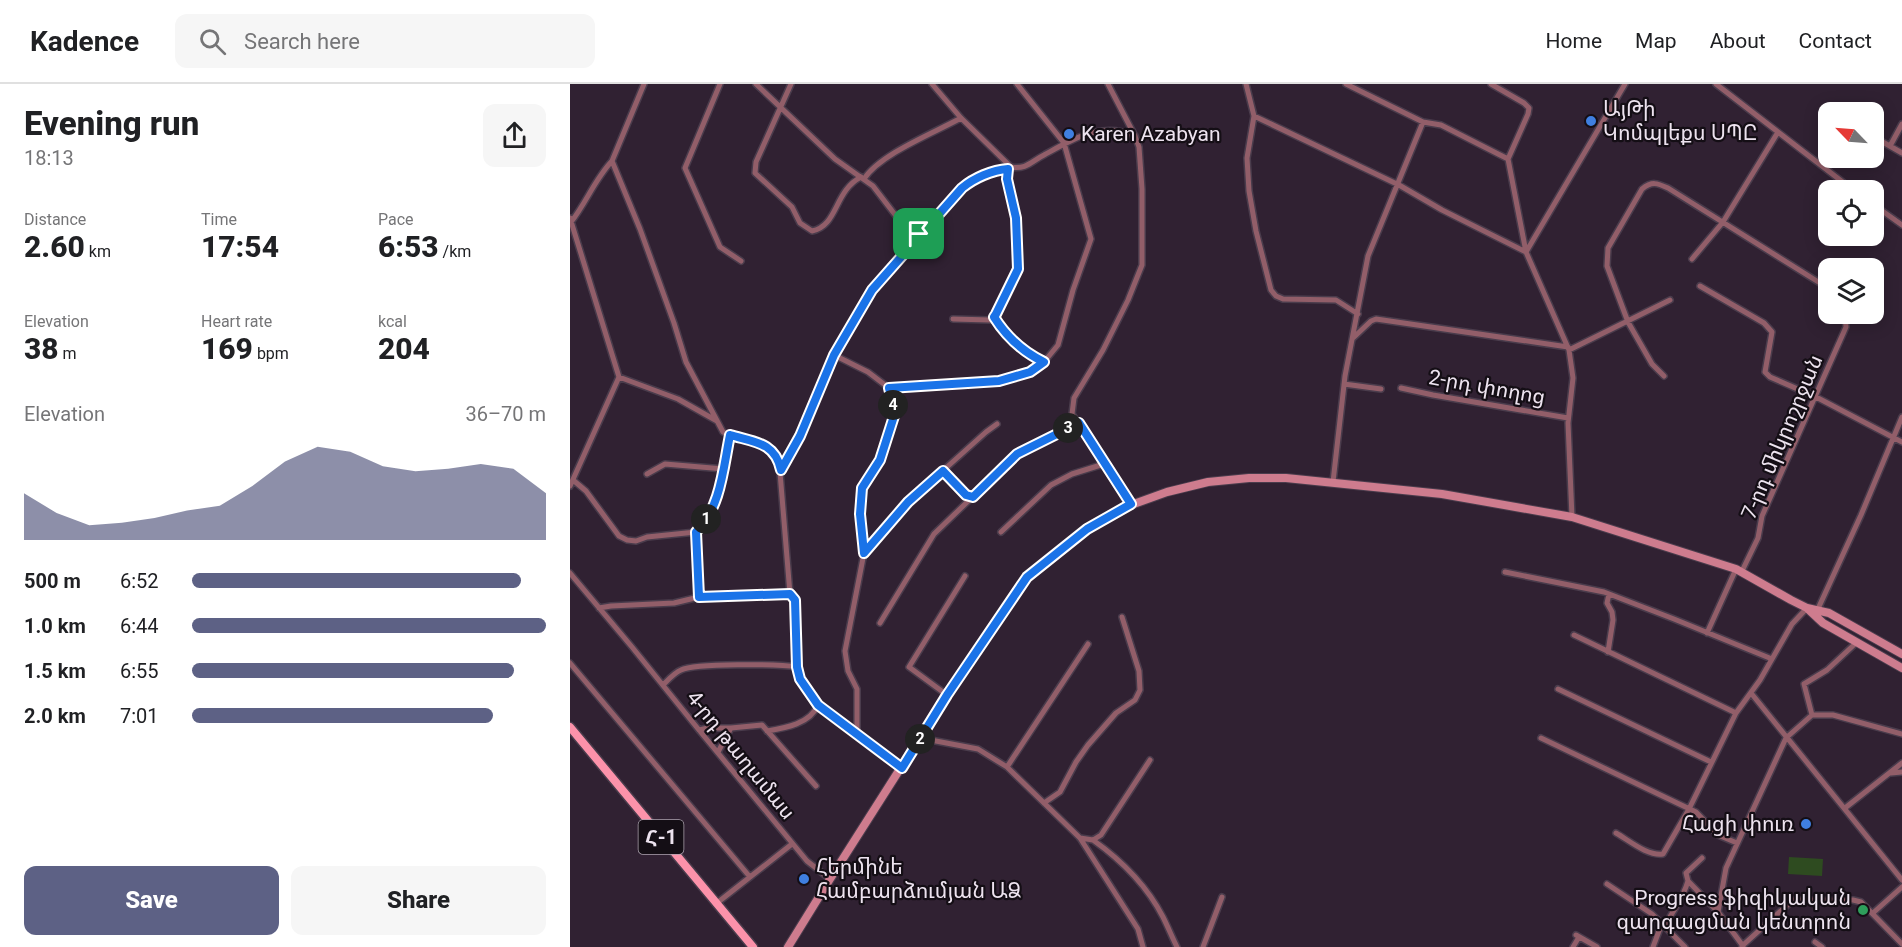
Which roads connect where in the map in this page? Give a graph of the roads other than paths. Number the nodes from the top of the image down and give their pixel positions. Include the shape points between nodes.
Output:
1 (644, 84) edge
2 (720, 84) edge
3 (756, 84) edge
4 (791, 84) edge
5 (932, 84) edge
6 (1017, 84) edge
7 (1108, 84) edge
8 (1246, 84) edge
9 (1346, 84) edge
10 (1491, 84) edge
11 (1625, 84) edge
12 (1716, 84) edge
13 (780, 107) junction
14 (1254, 116) junction
15 (961, 118) junction
16 (1423, 122) junction
17 (1902, 124) edge
18 (1778, 132) junction
19 (1135, 136) junction
20 (1064, 143) junction
21 (1884, 143) edge
22 (1890, 146) junction
23 (1902, 153) edge
24 (1508, 159) junction
25 (612, 161) junction
26 (1009, 168) junction
27 (862, 178) junction
28 (1840, 180) edge
29 (1399, 185) junction
30 (1884, 212) edge
31 (571, 220) edge
32 (1723, 222) junction
33 (1902, 225) edge
34 (919, 234) junction
35 (1526, 252) junction
36 (1692, 259) dead end
37 (741, 261) dead end
38 (1818, 282) edge
39 (1700, 286) dead end
40 (1670, 300) dead end
41 (1358, 314) junction
42 (994, 317) junction
43 (953, 319) dead end
44 (1628, 322) junction
45 (1846, 324) edge
46 (1352, 339) junction
47 (1568, 349) junction
48 (834, 355) junction
49 (1044, 362) junction
50 (1665, 376) dead end
51 (619, 377) junction
52 (1344, 384) junction
53 (889, 388) junction
54 (1401, 388) dead end
55 (1382, 389) dead end
56 (1816, 397) junction
57 (1902, 417) edge
58 (1568, 418) junction
59 (718, 422) junction
60 (1079, 423) junction
61 (997, 424) dead end
62 (730, 435) junction
63 (1893, 437) junction
64 (1902, 442) edge
65 (1104, 464) junction
66 (724, 469) junction
67 (781, 470) junction
68 (943, 471) junction
69 (647, 474) dead end
70 (573, 480) junction
71 (1333, 482) junction
72 (570, 486) edge
73 (973, 497) junction
74 (1131, 504) junction
75 (1572, 517) junction
76 (696, 532) junction
77 (1001, 532) dead end
78 (864, 553) junction
79 (1739, 570) junction
80 (1505, 572) dead end
81 (570, 573) edge
82 (964, 576) dead end
83 (790, 594) junction
84 (1609, 594) junction
85 (699, 597) junction
86 (599, 608) junction
87 (1807, 608) junction
88 (1816, 613) junction
89 (1122, 616) dead end
90 (880, 623) dead end
91 (1707, 633) junction
92 (1574, 635) dead end
93 (1857, 642) junction
94 (1088, 644) dead end
95 (1608, 651) junction
96 (1902, 654) edge
97 (1772, 659) junction
98 (570, 663) edge
99 (797, 667) junction
100 (1902, 668) edge
101 (663, 685) junction
102 (1558, 689) dead end
103 (1751, 693) junction
104 (947, 695) junction
105 (818, 705) junction
106 (1736, 713) junction
107 (1812, 715) junction
108 (570, 727) edge
109 (731, 728) junction
110 (699, 730) junction
111 (767, 730) junction
112 (1902, 734) edge
113 (857, 735) junction
114 (920, 738) junction
115 (1540, 738) dead end
116 (1786, 738) junction
117 (718, 752) junction
118 (1150, 760) dead end
119 (1711, 762) junction
120 (1902, 763) edge
121 (1007, 767) junction
122 (902, 768) junction
123 (1891, 772) junction
124 (1902, 772) edge
125 (816, 786) dead end
126 (1044, 803) junction
127 (1845, 808) junction
128 (1689, 809) junction
129 (1616, 833) dead end
130 (1080, 838) junction
131 (1093, 840) junction
132 (1737, 843) junction
133 (792, 844) junction
134 (1701, 858) dead end
135 (750, 876) junction
136 (830, 879) junction
137 (1902, 880) edge
138 (1688, 881) junction
139 (1607, 885) dead end
140 (1902, 886) edge
141 (1222, 897) dead end
142 (717, 903) junction
143 (1718, 912) junction
144 (1873, 913) junction
145 (1664, 925) junction
146 (1815, 942) dead end
147 (1899, 945) edge
148 (1742, 946) edge
149 (753, 947) edge
150 (788, 947) edge
151 (1143, 947) edge
152 (1177, 947) edge
153 (1203, 947) edge
154 (1573, 947) edge
155 (1597, 947) edge
156 (1653, 947) edge
157 (1685, 947) edge
158 (1822, 947) edge

1 - 25 street
2 - 37 street via 685,168 720,247
3 - 13 street
4 - 13 street
5 - 15 street
6 - 20 street
7 - 19 street
8 - 14 street
9 - 16 street
10 - 24 street via 1528,108
11 - 35 street
12 - 18 street
13 - 27 street via 835,159
13 - 27 street via 754,170 794,208 805,227 815,231 828,222 844,191
14 - 29 street
14 - 41 street via 1247,158 1249,191 1271,290 1282,299 1336,300
15 - 26 street
15 - 27 street via 923,136
16 - 24 street via 1442,125
16 - 29 street
17 - 22 street
18 - 28 street
18 - 32 street
19 - 20 street via 1118,130 1099,130
19 - 60 street via 1142,189 1142,265 1103,350 1074,398 1072,414
20 - 26 street via 1026,167
20 - 49 street via 1091,239 1058,345
21 - 22 street
22 - 23 street
24 - 35 street
25 - 31 street
25 - 59 street via 640,228 686,362
26 - 34 street via 966,184
26 - 42 street via 1018,269
27 - 34 street via 873,186 906,229
29 - 35 street
29 - 41 street via 1368,256
30 - 33 street
31 - 51 street
32 - 36 street
32 - 38 street
32 - 44 street via 1656,183 1642,189 1607,256
34 - 48 street via 872,290
35 - 47 street
39 - 56 street via 1764,323 1772,332 1765,372
40 - 44 street
41 - 46 street
42 - 43 street
42 - 49 street via 1004,333
44 - 47 street
44 - 50 street via 1652,364
45 - 56 street, 7-րդ միկրոշրջան
46 - 47 street via 1376,319
46 - 52 street
47 - 58 street via 1573,378
48 - 53 street
48 - 67 street via 800,436
49 - 53 street via 1030,372 999,381
51 - 59 street via 678,399
51 - 70 street
52 - 55 street
52 - 71 street
53 - 78 street via 895,413 880,460 862,488
54 - 58 street, 2-րդ փողոց
56 - 63 street
56 - 79 street, 7-րդ միկրոշրջան via 1762,516 1758,538
57 - 63 street
58 - 75 street
59 - 62 street via 723,432
60 - 65 street
60 - 73 street via 1017,454
61 - 68 street
62 - 66 street
62 - 67 street via 763,444 774,452
63 - 64 street
63 - 88 street
65 - 74 street
65 - 77 street via 1051,485
66 - 69 street via 666,464
66 - 76 street via 718,497
67 - 83 street
68 - 73 street via 966,495
68 - 78 street via 908,502
70 - 72 street
70 - 76 street via 586,491 618,536 627,540
71 - 74 main road via 1267,478 1208,482
71 - 75 main road via 1442,494
73 - 90 street via 934,534
74 - 104 main road via 1087,529 1027,577
75 - 79 main road
76 - 85 street
78 - 113 street via 845,651 856,689
79 - 87 main road
79 - 91 street, 7-րդ միկրոշրջան
80 - 84 street
81 - 86 street, 4-րդ թաղամաս
82 - 104 street via 909,667
83 - 85 street
83 - 99 street via 795,600
84 - 91 street
84 - 95 street via 1607,603 1613,620
85 - 86 street via 674,603
86 - 101 street, 4-րդ թաղամաս
87 - 88 main road
87 - 97 street via 1792,624
88 - 93 main road via 1823,623
88 - 96 main road via 1829,613
89 - 126 street via 1139,671 1140,690 1135,700 1116,713 1088,745 1060,792
91 - 97 street
92 - 95 street
93 - 100 main road
93 - 107 street via 1827,670 1804,684
94 - 121 street
95 - 106 street
97 - 103 street
98 - 135 street
99 - 101 street via 683,668
99 - 105 street via 800,679
101 - 110 street, 4-րդ թաղամաս
102 - 119 street
103 - 106 street
103 - 116 street
104 - 114 main road
105 - 111 street via 810,716 796,724
105 - 113 street
106 - 119 street
107 - 112 street via 1833,715
107 - 116 street
108 - 142 main road, Հ-1
109 - 110 street
109 - 111 street via 762,725
109 - 117 street
110 - 117 street, 4-րդ թաղամաս
111 - 125 street
113 - 122 street
114 - 121 street via 978,749
114 - 122 main road
115 - 128 street
116 - 127 street
116 - 132 street
117 - 133 street, 4-րդ թաղամաս
118 - 131 street via 1106,827
119 - 128 street
120 - 123 street
121 - 126 street
122 - 136 main road
123 - 124 street
123 - 127 street
126 - 130 street
127 - 137 street
128 - 129 street via 1663,854 1647,851
128 - 132 street via 1718,835
130 - 131 street
130 - 151 street via 1138,929
131 - 152 street via 1115,855 1135,878 1162,915
132 - 143 street via 1726,868
133 - 135 street
133 - 136 street, 4-րդ թաղամաս
134 - 138 street via 1686,873
135 - 142 street
136 - 150 main road
138 - 143 street
138 - 145 street via 1680,902
139 - 145 street
140 - 144 street
141 - 153 street
142 - 149 main road, Հ-1
143 - 148 street
144 - 147 street
144 - 148 street via 1853,900 1793,900
145 - 156 street
145 - 157 street
146 - 158 street
154 - 155 street via 1577,936

